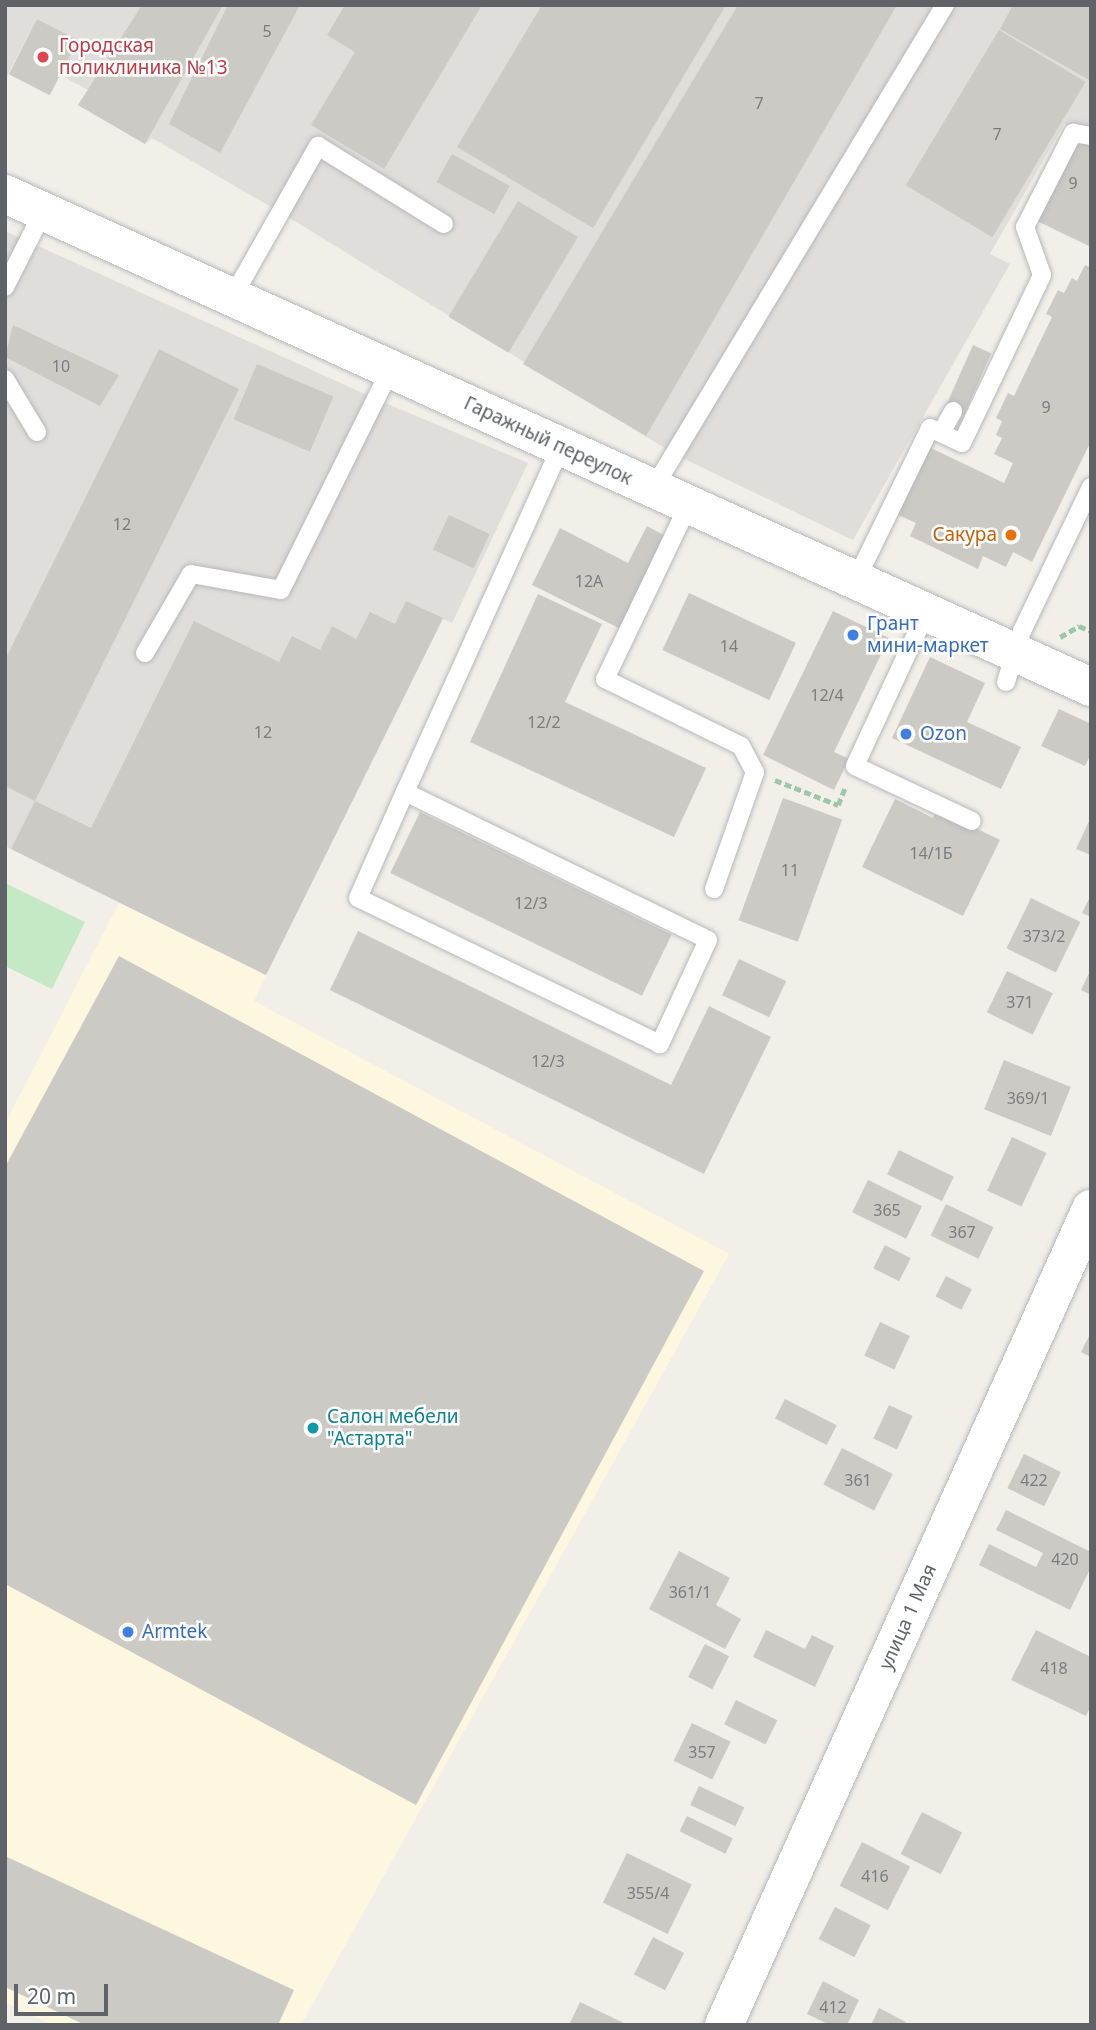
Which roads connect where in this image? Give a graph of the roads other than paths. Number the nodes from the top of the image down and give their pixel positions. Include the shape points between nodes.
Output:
1 (945, 5) edge
2 (1091, 136) edge
3 (5, 194) edge
4 (43, 212) junction
5 (444, 224) dead end
6 (5, 287) edge
7 (232, 298) junction
8 (390, 370) junction
9 (5, 379) edge
10 (953, 411) dead end
11 (37, 432) dead end
12 (942, 433) junction
13 (561, 447) junction
14 (1091, 487) edge
15 (653, 489) junction
16 (688, 506) junction
17 (855, 582) junction
18 (925, 615) junction
19 (145, 653) dead end
20 (1010, 668) junction
21 (1079, 681) edge
22 (405, 792) junction
23 (972, 821) dead end
24 (714, 889) dead end
25 (1091, 1209) edge
26 (724, 2025) edge

1 - 15 lane
2 - 12 lane via 1073,133 1025,227 1042,275 962,443
3 - 4 main road, Гаражный переулок
4 - 6 lane
4 - 7 main road, Гаражный переулок
5 - 7 lane via 318,146
7 - 8 main road, Гаражный переулок
8 - 13 main road, Гаражный переулок
8 - 19 lane via 281,590 191,574
9 - 11 lane
10 - 12 lane
12 - 17 lane via 930,428
13 - 15 main road, Гаражный переулок
13 - 22 lane
14 - 20 lane
15 - 16 main road, Гаражный переулок
16 - 17 main road, Гаражный переулок
16 - 24 lane via 605,679 741,746 755,772
17 - 18 main road, Гаражный переулок
18 - 20 main road, Гаражный переулок
18 - 23 lane via 855,766
20 - 21 main road, Гаражный переулок
22 - 22 lane via 708,940 660,1044 358,898
25 - 26 main road, улица 1 Мая

